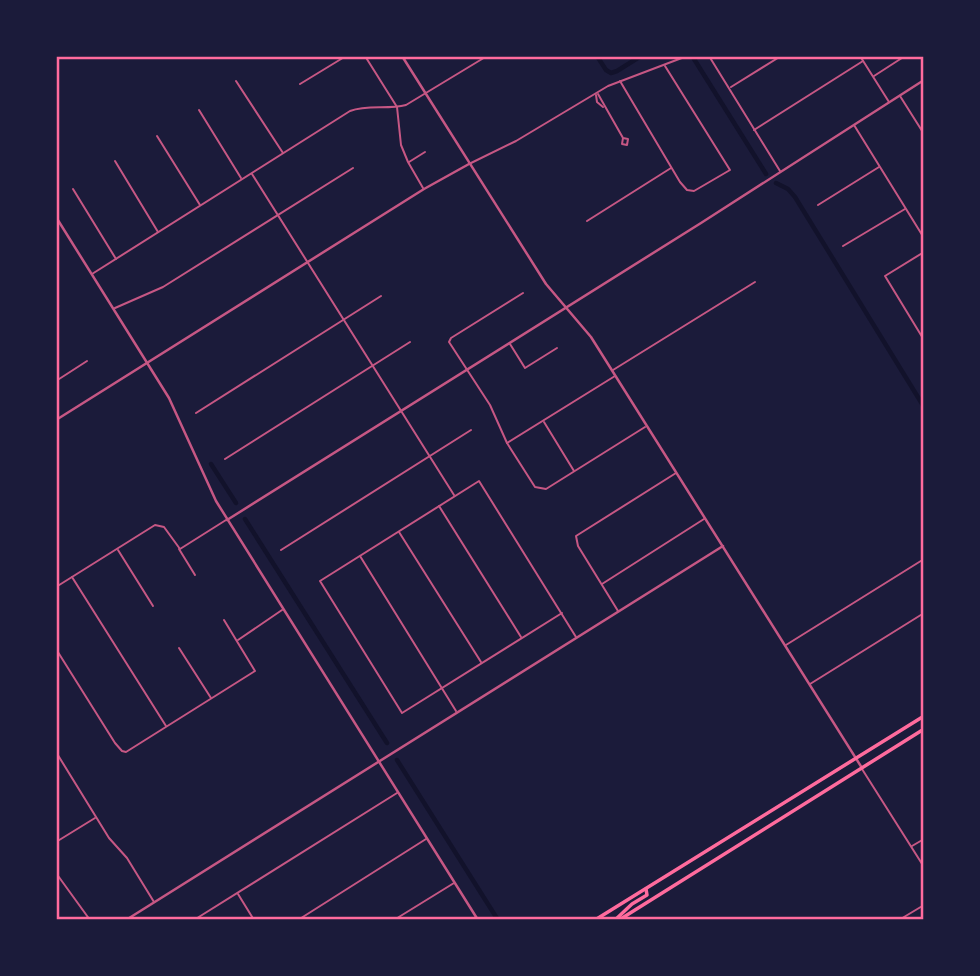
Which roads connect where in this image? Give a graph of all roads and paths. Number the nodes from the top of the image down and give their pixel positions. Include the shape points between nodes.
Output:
1 (346, 56) edge
2 (365, 56) edge
3 (402, 56) edge
4 (487, 56) edge
5 (687, 56) edge
6 (709, 56) edge
7 (781, 56) edge
8 (860, 56) edge
9 (905, 56) edge
10 (863, 61) junction
11 (665, 66) junction
12 (873, 77) junction
13 (924, 80) edge
14 (236, 81) dead end
15 (620, 81) junction
16 (300, 85) dead end
17 (729, 88) junction
18 (596, 93) junction
19 (426, 94) junction
20 (900, 95) junction
21 (889, 102) junction
22 (397, 107) junction
23 (604, 108) junction
24 (199, 110) dead end
25 (853, 124) junction
26 (754, 130) junction
27 (924, 134) edge
28 (157, 136) dead end
29 (623, 138) dead end
30 (425, 152) dead end
31 (283, 153) junction
32 (115, 161) dead end
33 (408, 162) junction
34 (469, 164) junction
35 (880, 167) junction
36 (353, 168) dead end
37 (672, 168) junction
38 (780, 171) junction
39 (251, 174) junction
40 (242, 179) junction
41 (73, 189) dead end
42 (424, 189) junction
43 (818, 205) dead end
44 (201, 206) junction
45 (906, 208) junction
46 (277, 215) junction
47 (56, 217) edge
48 (587, 221) dead end
49 (158, 232) junction
50 (924, 238) edge
51 (843, 246) dead end
52 (924, 252) edge
53 (116, 259) junction
54 (308, 262) junction
55 (92, 274) junction
56 (755, 282) dead end
57 (523, 293) dead end
58 (381, 296) dead end
59 (565, 308) junction
60 (114, 309) junction
61 (344, 320) junction
62 (924, 340) edge
63 (410, 342) dead end
64 (509, 343) junction
65 (557, 348) dead end
66 (87, 361) dead end
67 (147, 363) junction
68 (372, 366) junction
69 (467, 369) junction
70 (612, 370) junction
71 (616, 376) junction
72 (56, 381) edge
73 (401, 411) junction
74 (195, 413) dead end
75 (56, 420) edge
76 (544, 421) junction
77 (647, 426) junction
78 (471, 430) dead end
79 (507, 443) junction
80 (429, 456) junction
81 (225, 458) dead end
82 (575, 471) junction
83 (677, 472) junction
84 (455, 496) junction
85 (439, 506) junction
86 (706, 519) junction
87 (227, 520) junction
88 (399, 532) junction
89 (723, 545) junction
90 (179, 548) junction
91 (117, 549) junction
92 (281, 550) dead end
93 (360, 556) junction
94 (924, 559) edge
95 (195, 575) dead end
96 (72, 577) junction
97 (601, 584) junction
98 (56, 587) edge
99 (153, 606) dead end
100 (284, 610) junction
101 (618, 611) junction
102 (562, 613) junction
103 (924, 613) edge
104 (224, 620) dead end
105 (576, 637) junction
106 (522, 638) junction
107 (237, 641) junction
108 (786, 645) junction
109 (179, 648) dead end
110 (56, 649) edge
111 (482, 663) junction
112 (809, 684) junction
113 (442, 688) junction
114 (211, 699) junction
115 (457, 712) junction
116 (924, 716) edge
117 (167, 727) junction
118 (924, 729) edge
119 (56, 752) edge
120 (856, 758) junction
121 (379, 761) junction
122 (862, 768) junction
123 (398, 792) junction
124 (96, 817) junction
125 (427, 838) junction
126 (924, 839) edge
127 (56, 842) edge
128 (911, 847) junction
129 (924, 867) edge
130 (56, 873) edge
131 (455, 882) junction
132 (646, 889) junction
133 (237, 893) junction
134 (154, 902) junction
135 (924, 905) edge
136 (90, 920) edge
137 (126, 920) edge
138 (194, 920) edge
139 (254, 920) edge
140 (298, 920) edge
141 (394, 920) edge
142 (478, 920) edge
143 (595, 920) edge
144 (617, 920) edge
145 (899, 920) edge

1 - 16 street
2 - 22 street
3 - 19 street
4 - 19 street
5 - 11 street
6 - 17 street
7 - 17 street
8 - 10 street
9 - 12 street
10 - 12 street
10 - 26 street
11 - 15 street
11 - 37 street via 730,170 690,191
12 - 21 street
13 - 20 street
14 - 31 street
15 - 18 street
15 - 37 street
17 - 26 street
18 - 23 street
18 - 23 street
18 - 34 street
19 - 22 street
19 - 34 street
20 - 21 street
20 - 27 street
21 - 25 street
22 - 31 street via 358,108
22 - 33 street via 401,145
23 - 29 street
24 - 40 street
25 - 35 street
25 - 38 street
26 - 38 street
28 - 44 street
30 - 33 street
31 - 39 street
32 - 49 street
33 - 42 street
34 - 42 street
34 - 59 street
35 - 43 street
35 - 45 street
36 - 46 street
37 - 48 street
38 - 59 street
39 - 40 street
39 - 46 street
40 - 44 street
41 - 53 street
42 - 54 street
44 - 49 street
45 - 50 street
45 - 51 street
46 - 54 street
46 - 60 street via 163,287
47 - 55 street
49 - 53 street
52 - 62 street via 885,276
53 - 55 street
54 - 61 street
54 - 67 street
55 - 60 street
56 - 70 street
57 - 69 street via 450,340
58 - 61 street
59 - 64 street
59 - 70 street
60 - 67 street
61 - 68 street
61 - 74 street
63 - 68 street
64 - 65 street via 525,368
64 - 69 street
66 - 72 street
67 - 75 street
67 - 87 street via 169,398 204,480
68 - 73 street
68 - 81 street
69 - 73 street
69 - 79 street
70 - 71 street
71 - 76 street
71 - 77 street
73 - 80 street
73 - 87 street
76 - 79 street
76 - 82 street
77 - 82 street
77 - 83 street
78 - 80 street
79 - 82 street via 541,490
80 - 84 street
80 - 92 street
83 - 86 street
83 - 97 street via 576,536
84 - 85 street
84 - 102 street via 478,481
85 - 88 street
85 - 106 street
86 - 89 street
86 - 97 street
87 - 90 street
87 - 100 street
88 - 93 street
88 - 111 street
89 - 101 street
89 - 108 street
90 - 91 street via 159,524
90 - 95 street
91 - 96 street
91 - 99 street
93 - 113 street
93 - 113 street via 320,581 402,713
94 - 108 street
96 - 98 street
96 - 117 street
97 - 101 street
100 - 107 street
100 - 121 street
101 - 105 street
102 - 105 street
102 - 106 street
103 - 112 street
104 - 107 street
105 - 115 street
106 - 111 street
107 - 114 street via 256,671
108 - 112 street
109 - 114 street
110 - 117 street via 121,751 131,750
111 - 113 street
112 - 120 street
113 - 115 street
114 - 117 street
115 - 121 street
116 - 120 main road
118 - 122 main road
119 - 124 street
120 - 122 street
120 - 132 main road
121 - 123 street
121 - 134 street
122 - 128 street
122 - 144 main road
123 - 125 street
123 - 133 street
124 - 127 street
124 - 134 street
125 - 131 street
125 - 140 street
126 - 128 street
128 - 129 street
130 - 136 street
131 - 141 street
131 - 142 street
132 - 143 main road
132 - 144 main road via 647,895
133 - 138 street
133 - 139 street
134 - 137 street
135 - 145 street

